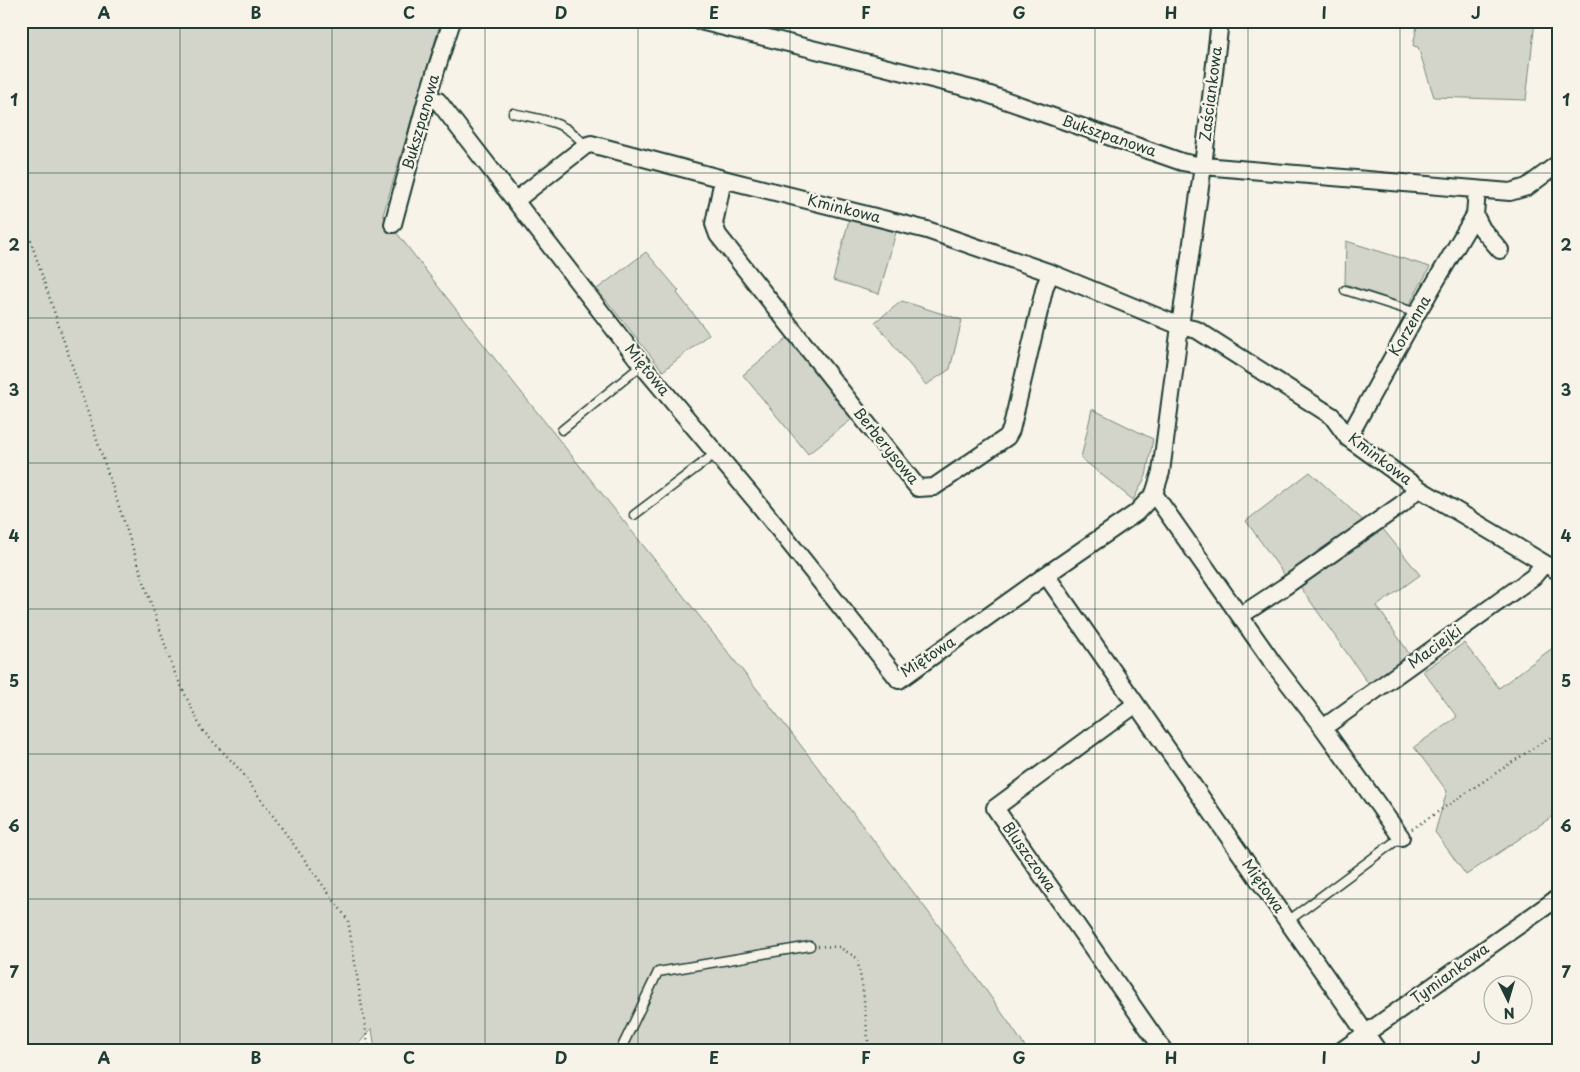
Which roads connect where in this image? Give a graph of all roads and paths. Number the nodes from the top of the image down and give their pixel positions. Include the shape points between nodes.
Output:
1 (452, 21) edge
2 (700, 21) edge
3 (1220, 21) edge
4 (427, 98) junction
5 (513, 113) dead end
6 (585, 146) junction
7 (1559, 163) edge
8 (1203, 166) junction
9 (722, 179) junction
10 (1477, 190) junction
11 (515, 201) junction
12 (21, 212) edge
13 (1475, 215) junction
14 (393, 224) dead end
15 (1500, 250) dead end
16 (1051, 273) junction
17 (1345, 290) dead end
18 (1417, 312) junction
19 (1180, 326) junction
20 (642, 365) junction
21 (562, 430) dead end
22 (1348, 438) junction
23 (716, 453) junction
24 (1418, 488) junction
25 (1154, 494) junction
26 (634, 515) dead end
27 (1544, 564) junction
28 (1559, 572) edge
29 (1046, 575) junction
30 (1240, 616) junction
31 (1136, 704) junction
32 (1323, 728) junction
33 (1559, 731) edge
34 (1401, 837) junction
35 (1559, 896) edge
36 (1288, 921) junction
37 (810, 946) joint
38 (1367, 1034) junction
39 (369, 1051) edge
40 (620, 1051) edge
41 (869, 1051) edge
42 (1164, 1051) edge
43 (1341, 1051) edge
44 (1378, 1051) edge

1 - 4 street, Bukszpanowa
2 - 8 street, Bukszpanowa via 976,90 1182,162
3 - 8 street, Zaściankowa
4 - 11 street, Miętowa via 438,101
4 - 14 street, Bukszpanowa
5 - 6 lane via 561,125 577,135
6 - 9 street, Kminkowa via 591,144
6 - 11 street
7 - 10 street, Bukszpanowa via 1527,187 1510,192
8 - 10 street, Bukszpanowa
8 - 19 street
9 - 16 street, Kminkowa via 927,230
9 - 16 street, Berberysowa via 714,224 718,234 918,488 934,487 1007,437
10 - 13 street
11 - 20 street, Miętowa
12 - 39 path via 173,669 202,730 240,770 348,920
13 - 15 street
13 - 18 street, Korzenna
16 - 19 street, Kminkowa
17 - 18 lane
18 - 22 street, Korzenna
19 - 22 street, Kminkowa via 1197,330 1332,416
19 - 25 street via 1161,472
20 - 21 lane
20 - 23 street, Miętowa
22 - 24 street, Kminkowa
23 - 26 lane
23 - 29 street, Miętowa via 899,680
24 - 27 street, Kminkowa
24 - 30 street via 1402,504
25 - 29 street via 1136,513
25 - 30 street
27 - 28 street, Kminkowa
27 - 32 street, Maciejki via 1533,577
29 - 31 street, Miętowa
30 - 32 street
31 - 36 street, Miętowa
31 - 42 street, Bluszczowa via 995,808
32 - 34 street
33 - 34 path
34 - 36 lane
35 - 38 street, Tymiankowa
36 - 38 street, Miętowa
37 - 40 lane via 658,972
37 - 41 path via 840,947 857,958
38 - 43 street, Tymiankowa
38 - 44 street, Miętowa

